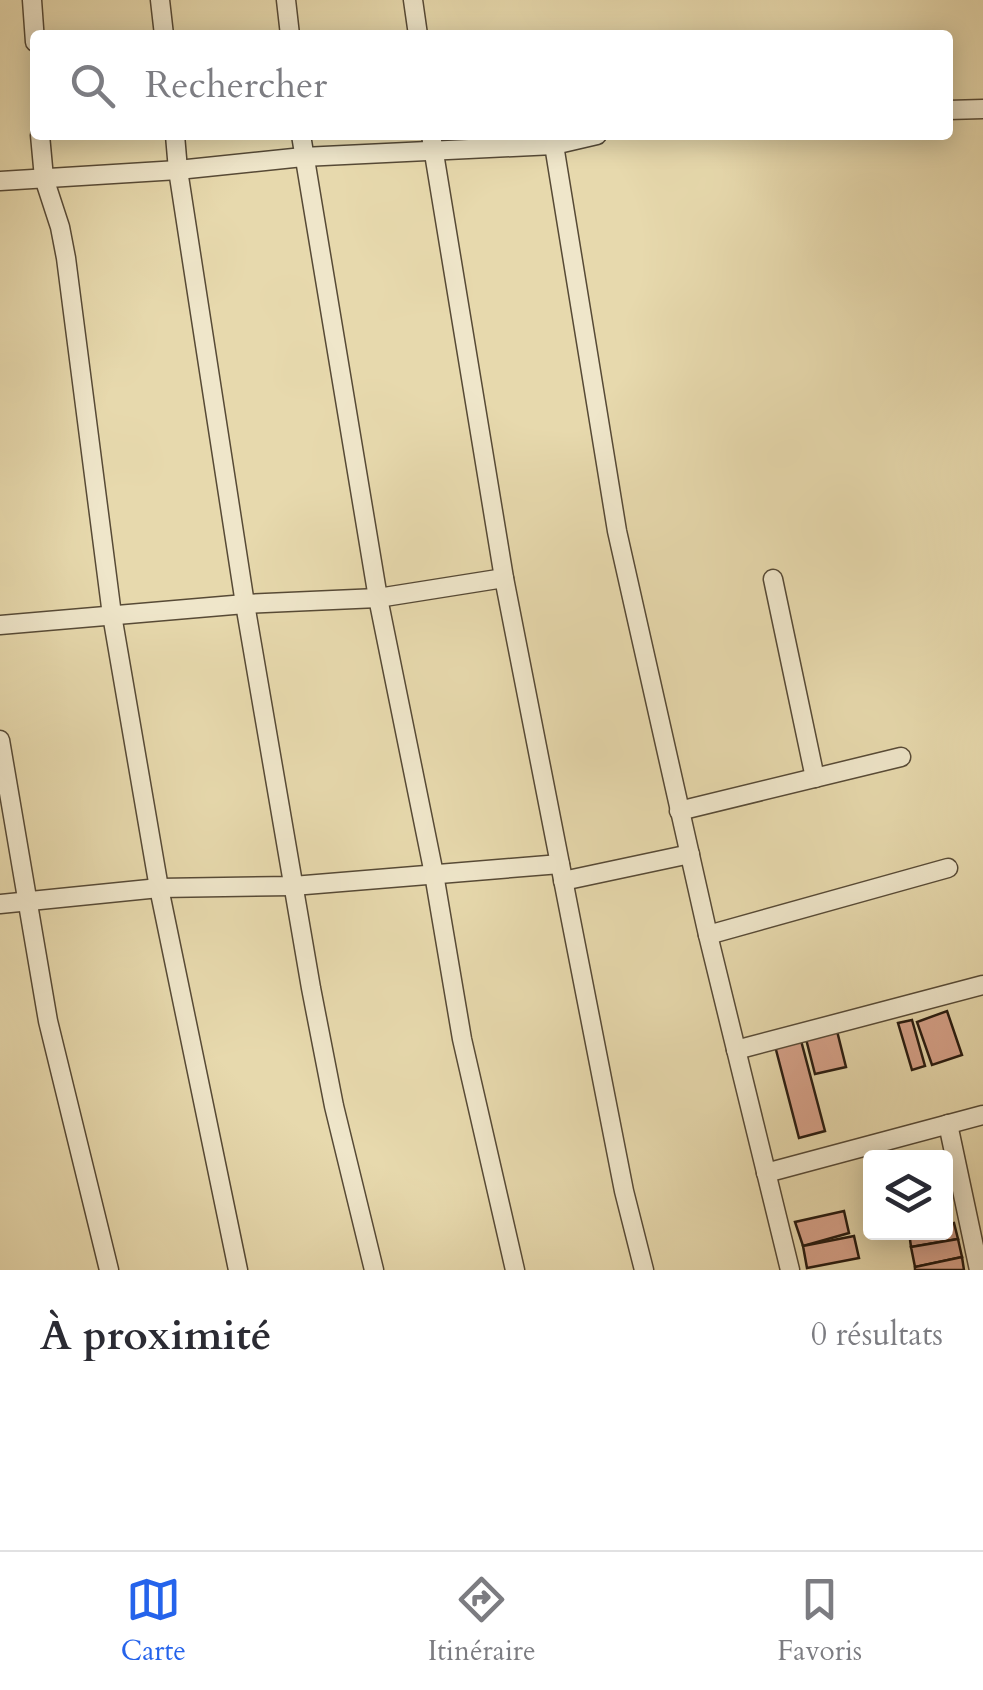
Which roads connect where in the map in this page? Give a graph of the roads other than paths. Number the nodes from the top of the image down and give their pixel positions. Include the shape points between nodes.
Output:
1 (32, 0) edge
2 (160, 0) edge
3 (286, 0) edge
4 (413, 0) edge
5 (34, 30) edge
6 (163, 30) edge
7 (289, 30) edge
8 (417, 30) edge
9 (983, 109) edge
10 (953, 110) edge
11 (40, 140) edge
12 (175, 140) edge
13 (301, 140) edge
14 (576, 140) edge
15 (432, 143) edge
16 (554, 145) junction
17 (303, 157) junction
18 (178, 170) junction
19 (44, 178) junction
20 (0, 181) edge
21 (504, 578) junction
22 (773, 579) dead end
23 (378, 598) junction
24 (245, 604) junction
25 (112, 615) junction
26 (0, 625) edge
27 (0, 740) edge
28 (901, 757) dead end
29 (815, 778) junction
30 (679, 811) junction
31 (690, 854) junction
32 (948, 868) dead end
33 (561, 872) junction
34 (434, 874) junction
35 (293, 886) junction
36 (158, 888) junction
37 (28, 901) junction
38 (0, 904) edge
39 (708, 935) junction
40 (983, 984) edge
41 (736, 1050) junction
42 (983, 1115) edge
43 (948, 1124) junction
44 (766, 1173) junction
45 (978, 1239) edge
46 (109, 1270) edge
47 (238, 1270) edge
48 (374, 1270) edge
49 (515, 1270) edge
50 (644, 1270) edge
51 (790, 1270) edge
52 (979, 1270) edge

1 - 5 street
2 - 6 street
3 - 7 street
4 - 8 street
9 - 10 street
11 - 19 street
12 - 18 street
13 - 17 street
14 - 16 street
15 - 16 street
15 - 17 street
15 - 21 street
16 - 30 street via 616,531
17 - 18 street
17 - 23 street
18 - 19 street
18 - 24 street
19 - 20 street
19 - 25 street via 66,258
21 - 23 street
21 - 33 street
22 - 29 street
23 - 24 street
23 - 34 street
24 - 25 street
24 - 35 street
25 - 26 street
25 - 36 street
27 - 37 street
28 - 29 street
29 - 30 street
30 - 31 street
31 - 33 street
31 - 39 street
32 - 39 street
33 - 34 street
33 - 50 street
34 - 35 street
34 - 49 street via 462,1039
35 - 36 street
35 - 48 street via 334,1106
36 - 37 street
36 - 47 street
37 - 38 street
37 - 46 street via 48,1021
39 - 41 street
40 - 41 street
41 - 44 street
42 - 43 street
43 - 44 street
43 - 45 street
44 - 51 street
45 - 52 street

